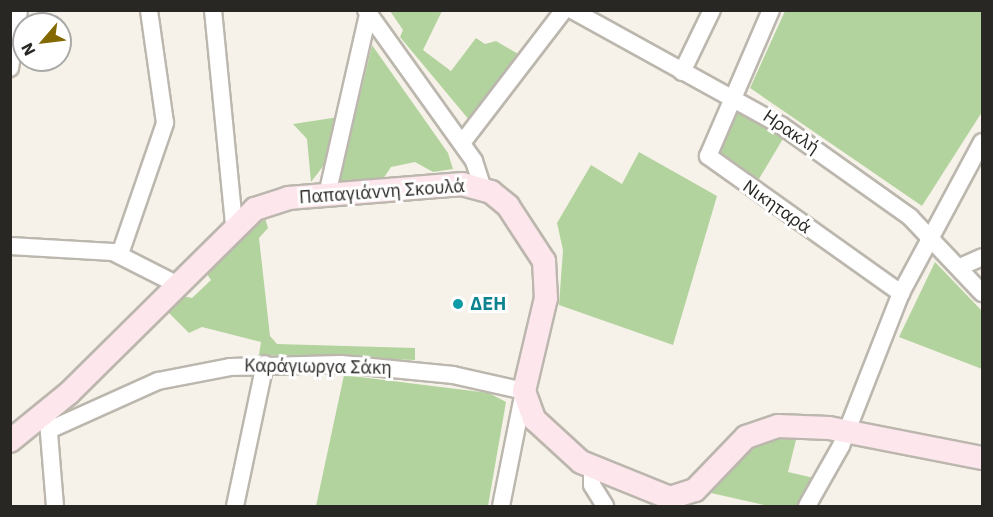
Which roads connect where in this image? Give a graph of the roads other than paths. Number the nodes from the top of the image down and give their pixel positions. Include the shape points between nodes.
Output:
1 (19, 10) edge
2 (149, 10) edge
3 (213, 10) edge
4 (564, 10) edge
5 (572, 10) edge
6 (712, 10) edge
7 (771, 10) edge
8 (368, 11) edge
9 (10, 68) edge
10 (682, 72) junction
11 (736, 98) junction
12 (982, 142) edge
13 (462, 143) junction
14 (483, 188) junction
15 (327, 195) junction
16 (234, 224) junction
17 (930, 234) junction
18 (10, 246) edge
19 (120, 254) junction
20 (982, 257) edge
21 (960, 267) junction
22 (176, 284) junction
23 (901, 293) junction
24 (982, 293) edge
25 (265, 364) junction
26 (524, 391) junction
27 (49, 421) junction
28 (848, 431) junction
29 (10, 441) edge
30 (982, 458) edge
31 (592, 467) junction
32 (669, 504) edge
33 (814, 505) edge
34 (55, 507) edge
35 (236, 507) edge
36 (501, 507) edge
37 (605, 507) edge

1 - 9 street
2 - 19 street via 165,123
3 - 16 street
4 - 13 street
5 - 10 street, Ηρακλή
6 - 10 street
7 - 11 street
8 - 13 street
8 - 15 street
10 - 11 street, Ηρακλή
11 - 17 street, Ηρακλή via 879,193
11 - 23 street, Νικηταρά via 712,141 711,160
12 - 17 street
13 - 14 street
14 - 15 street, Παπαγιάννη Σκουλά via 456,184
14 - 26 street, Παπαγιάννη Σκουλά via 515,213 547,274
15 - 16 street, Παπαγιάννη Σκουλά via 272,202
16 - 22 street, Παπαγιάννη Σκουλά
17 - 21 street, Ηρακλή
17 - 23 street
18 - 19 street
19 - 22 street
20 - 21 street
21 - 24 street, Ηρακλή
22 - 27 street, Παπαγιάννη Σκουλά
23 - 28 street
25 - 26 street, Καράγιωργα Σάκη via 407,369
25 - 27 street, Καράγιωργα Σάκη via 167,378
25 - 35 street
26 - 31 street via 534,418 568,453
26 - 36 street
27 - 29 street, Παπαγιάννη Σκουλά
27 - 34 street
28 - 30 street
28 - 32 street via 796,425 758,430 740,441 694,490
28 - 33 street
31 - 32 street
31 - 37 street via 592,485

